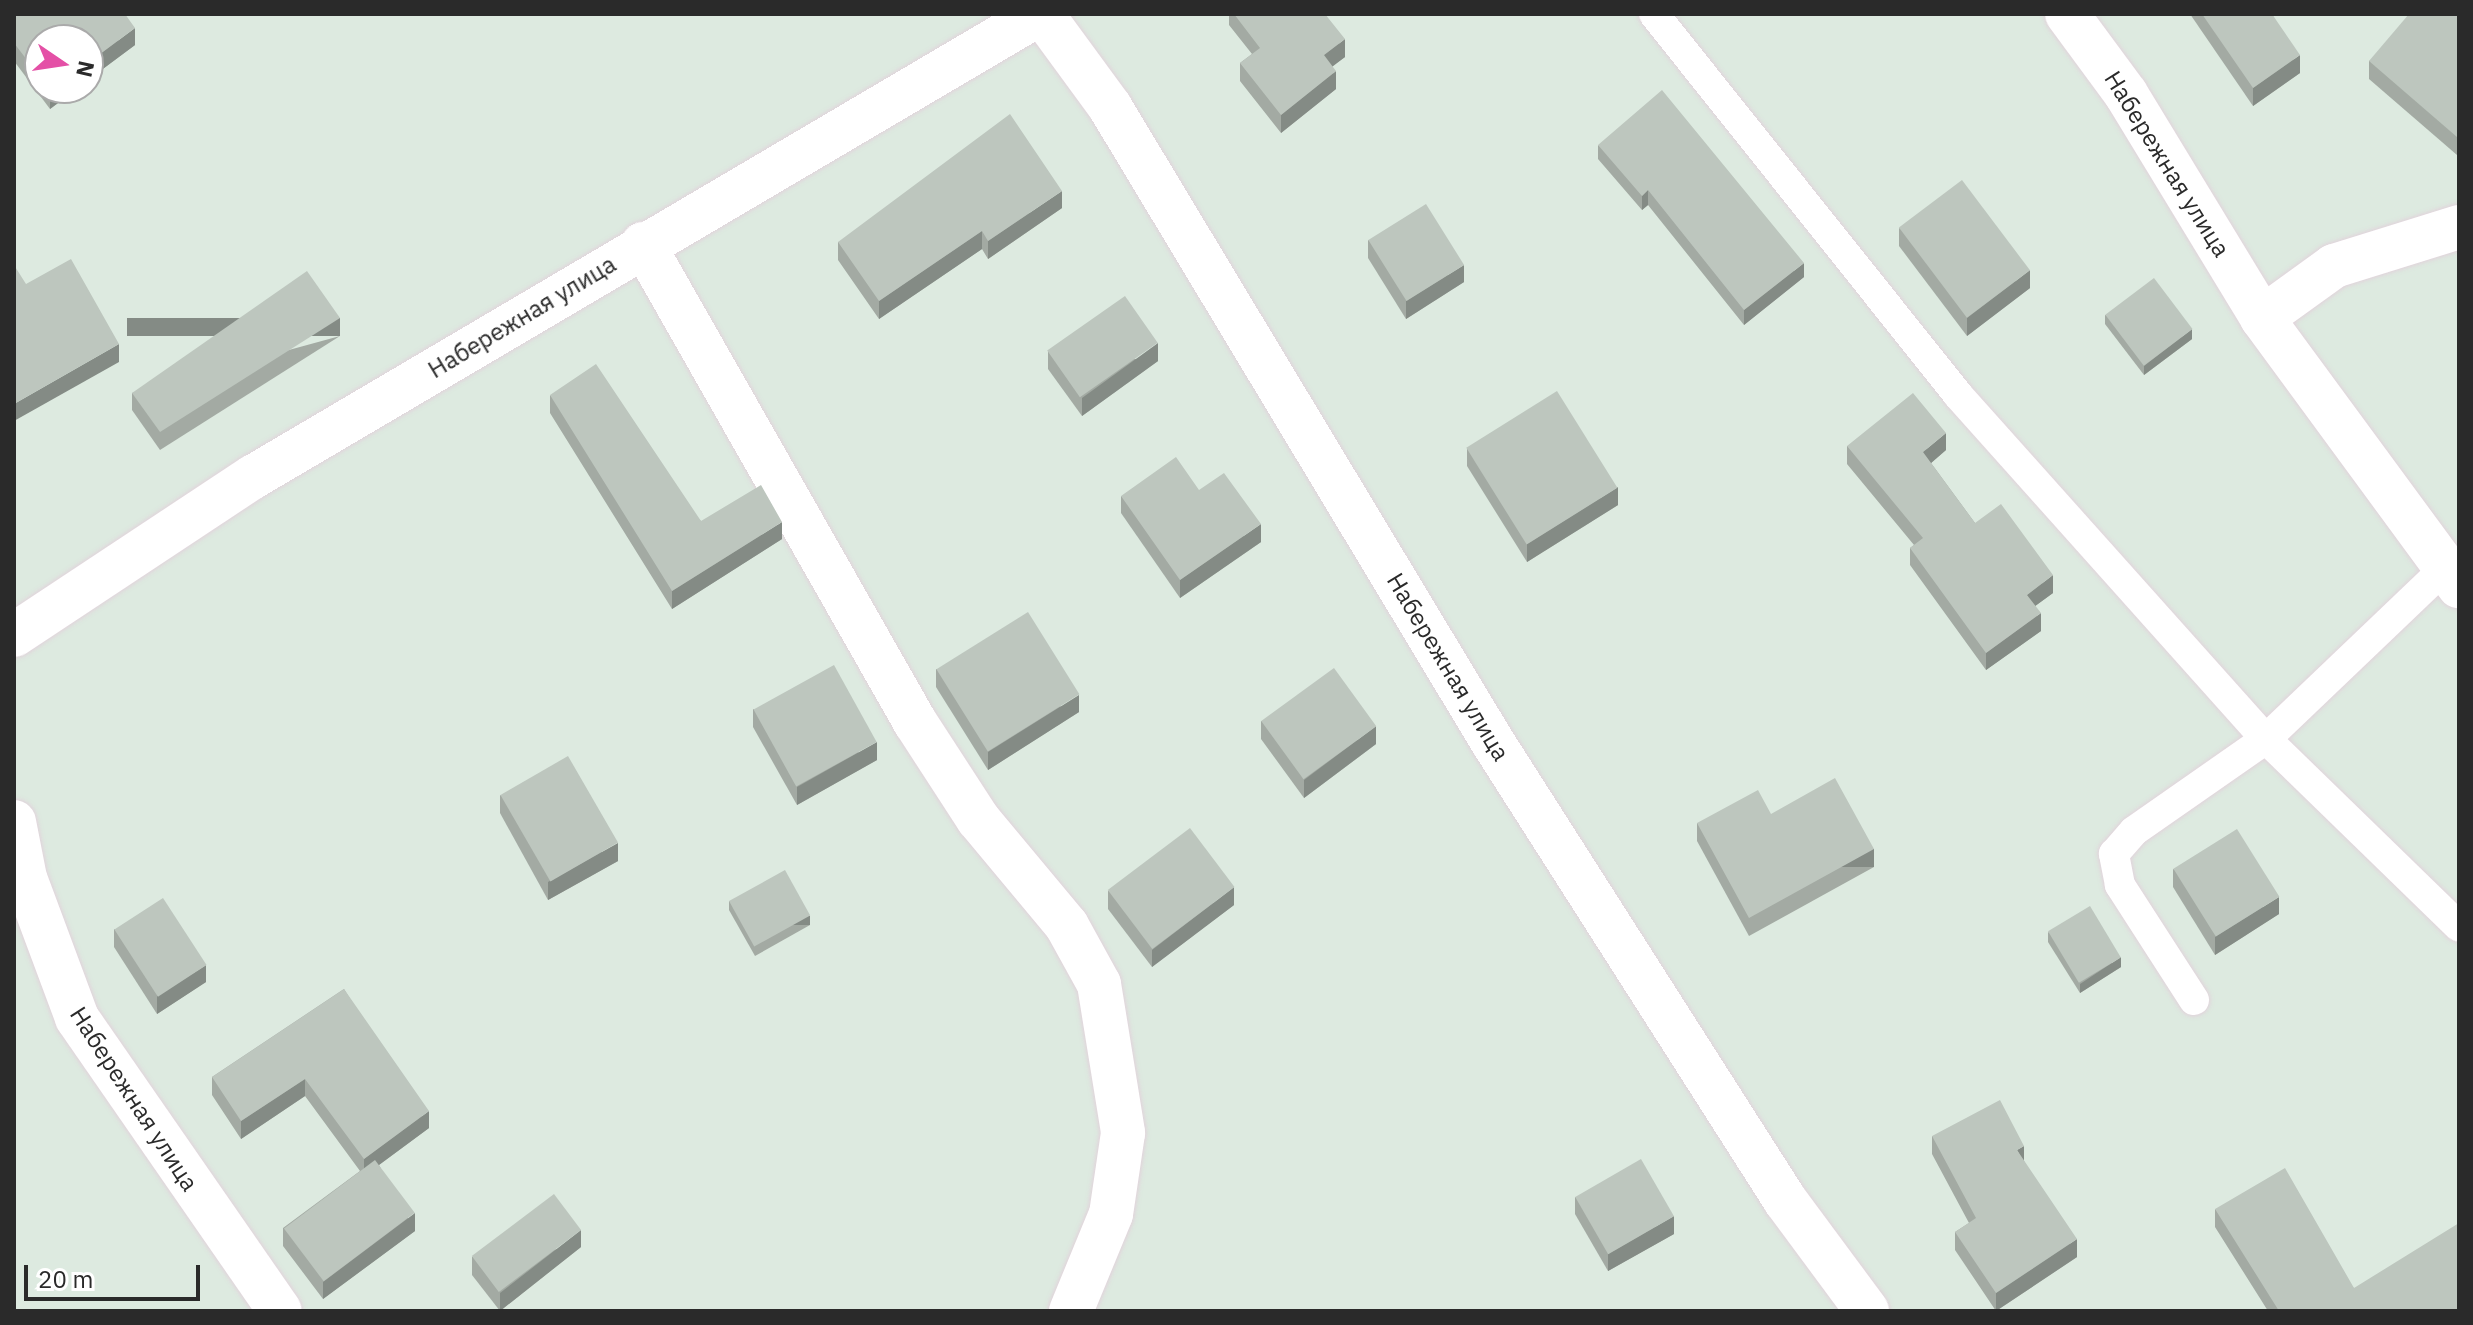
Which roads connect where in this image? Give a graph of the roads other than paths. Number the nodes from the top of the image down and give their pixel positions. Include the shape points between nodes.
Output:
1 (1041, 14) edge
2 (1654, 14) edge
3 (2067, 14) edge
4 (2455, 235) edge
5 (643, 244) junction
6 (2262, 318) junction
7 (2452, 577) edge
8 (14, 635) edge
9 (2266, 739) junction
10 (14, 822) edge
11 (2459, 927) edge
12 (2194, 1000) dead end
13 (280, 1311) edge
14 (1071, 1311) edge
15 (1867, 1311) edge

1 - 5 street, Набережная улица
1 - 15 street, Набережная улица via 1110,107 1500,754 1785,1200
2 - 9 lane via 1958,395
3 - 6 street, Набережная улица via 2126,94
4 - 6 street via 2334,266
5 - 8 street, Набережная улица via 240,485
5 - 14 street via 915,722 978,819 1067,926 1099,984 1123,1133 1111,1214
6 - 7 street, Набережная улица
7 - 9 lane
9 - 11 lane
9 - 12 lane via 2134,831 2114,854 2120,885
10 - 13 street, Набережная улица via 25,878 77,1018

